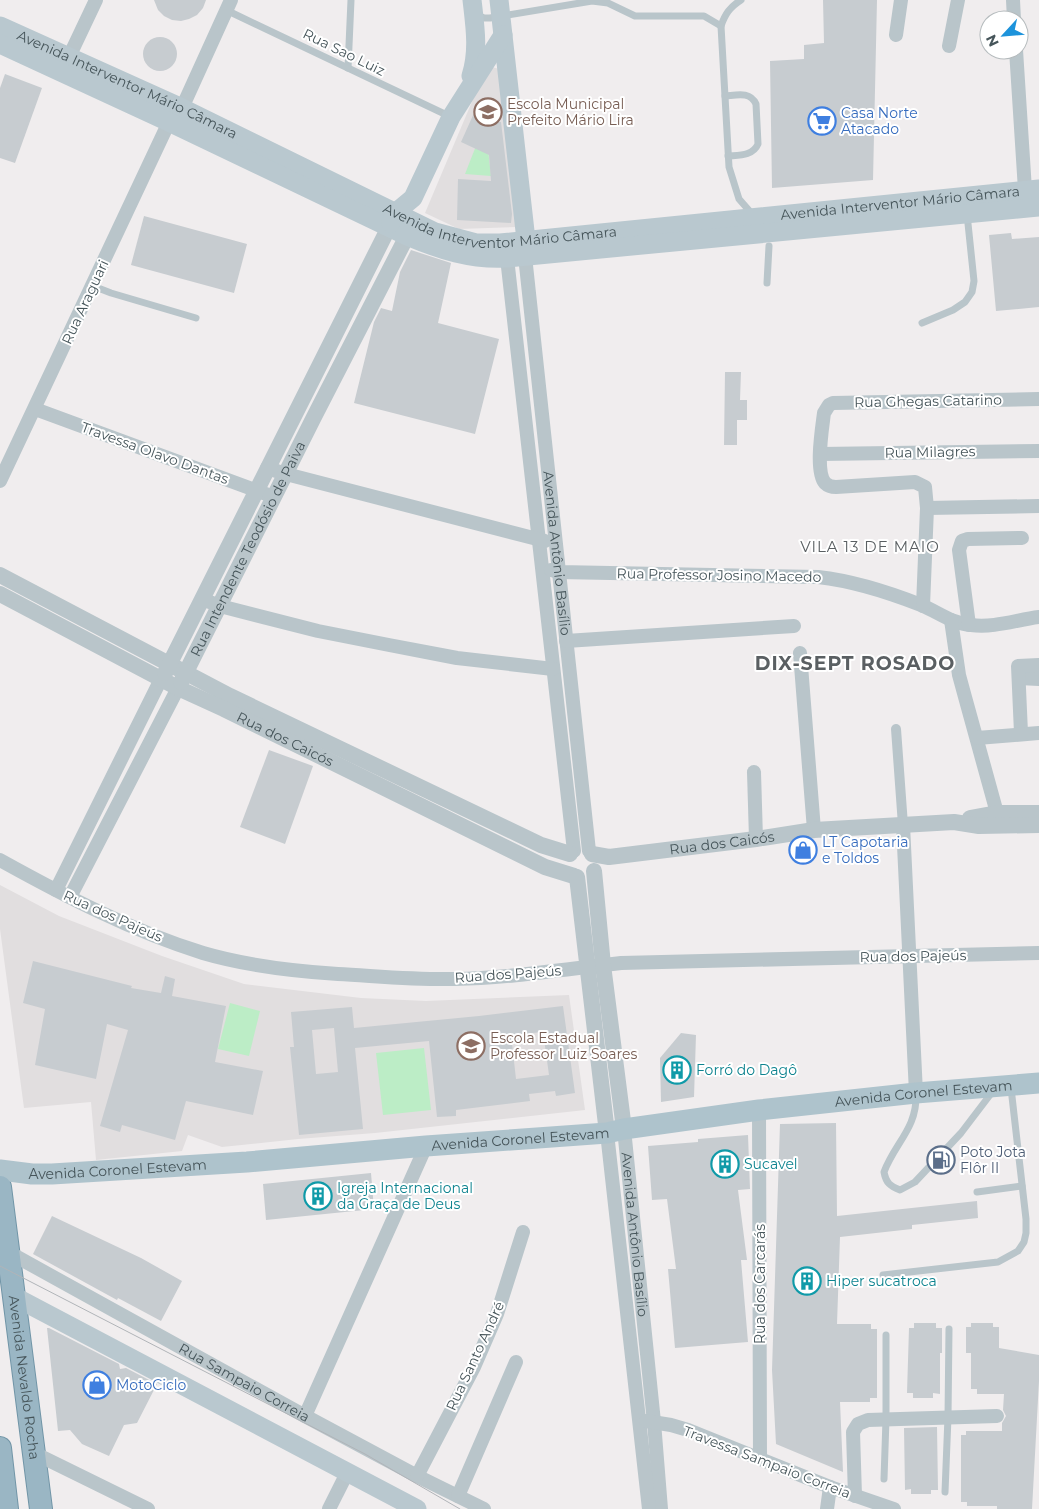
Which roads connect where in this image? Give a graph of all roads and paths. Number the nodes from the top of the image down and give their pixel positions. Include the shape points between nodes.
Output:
1 (96, 0) edge
2 (351, 0) edge
3 (741, 0) edge
4 (901, 0) edge
5 (958, 0) edge
6 (228, 5) edge
7 (473, 7) edge
8 (499, 8) edge
9 (0, 26) edge
10 (721, 26) junction
11 (502, 35) junction
12 (896, 35) dead end
13 (0, 44) edge
14 (949, 46) dead end
15 (69, 58) junction
16 (1017, 60) edge
17 (348, 68) junction
18 (466, 92) junction
19 (725, 96) junction
20 (182, 108) junction
21 (451, 117) junction
22 (169, 122) junction
23 (728, 156) junction
24 (1032, 189) edge
25 (413, 198) junction
26 (1039, 207) edge
27 (967, 214) junction
28 (392, 220) junction
29 (410, 229) junction
30 (767, 229) junction
31 (519, 251) junction
32 (767, 283) dead end
33 (92, 286) junction
34 (196, 318) dead end
35 (922, 323) dead end
36 (1039, 399) edge
37 (35, 408) junction
38 (297, 410) junction
39 (314, 418) junction
40 (1039, 451) edge
41 (820, 454) junction
42 (267, 468) junction
43 (286, 474) junction
44 (0, 481) edge
45 (256, 490) junction
46 (274, 497) junction
47 (1039, 506) edge
48 (927, 508) junction
49 (1022, 538) dead end
50 (538, 539) junction
51 (556, 545) junction
52 (541, 566) junction
53 (559, 572) junction
54 (0, 575) edge
55 (0, 594) edge
56 (202, 599) junction
57 (220, 606) junction
58 (923, 606) junction
59 (1039, 617) edge
60 (951, 620) junction
61 (968, 625) junction
62 (794, 626) dead end
63 (566, 641) junction
64 (800, 653) dead end
65 (170, 664) junction
66 (1039, 665) edge
67 (553, 669) junction
68 (186, 672) junction
69 (1019, 678) junction
70 (161, 679) junction
71 (1039, 679) edge
72 (178, 688) junction
73 (227, 702) junction
74 (896, 729) dead end
75 (1021, 733) junction
76 (1039, 733) edge
77 (977, 738) junction
78 (754, 772) dead end
79 (998, 813) junction
80 (1039, 813) edge
81 (954, 822) junction
82 (903, 825) junction
83 (1039, 825) edge
84 (814, 830) junction
85 (756, 839) junction
86 (586, 858) junction
87 (0, 860) edge
88 (575, 877) junction
89 (56, 890) junction
90 (70, 897) junction
91 (1039, 953) edge
92 (910, 956) junction
93 (603, 965) junction
94 (586, 967) junction
95 (1039, 1083) edge
96 (1003, 1086) junction
97 (916, 1094) junction
98 (759, 1110) junction
99 (615, 1131) junction
100 (426, 1146) junction
101 (0, 1170) edge
102 (1022, 1186) junction
103 (0, 1187) edge
104 (977, 1192) dead end
105 (523, 1232) dead end
106 (8, 1252) junction
107 (883, 1276) dead end
108 (16, 1305) junction
109 (949, 1329) dead end
110 (886, 1335) dead end
111 (516, 1362) dead end
112 (15, 1366) dead end
113 (305, 1416) junction
114 (997, 1416) dead end
115 (948, 1417) junction
116 (886, 1419) junction
117 (639, 1420) junction
118 (654, 1422) junction
119 (0, 1448) edge
120 (36, 1454) junction
121 (760, 1458) junction
122 (348, 1472) junction
123 (417, 1476) junction
124 (884, 1479) dead end
125 (830, 1487) junction
126 (945, 1492) dead end
127 (458, 1496) junction
128 (855, 1496) junction
129 (36, 1501) edge
130 (7, 1507) edge
131 (37, 1509) edge
132 (148, 1509) edge
133 (329, 1509) edge
134 (417, 1509) edge
135 (484, 1509) edge
136 (649, 1509) edge
137 (661, 1509) edge
138 (827, 1509) edge
139 (894, 1509) edge

1 - 15 street
2 - 17 lane
3 - 10 lane via 725,14
4 - 12 street
5 - 14 street
6 - 17 lane, Rua Sao Luiz
6 - 20 street
7 - 8 lane via 484,18
7 - 18 main road via 476,57
8 - 10 lane via 592,1 608,3 635,16 704,16
8 - 11 main road, Avenida Antônio Basílio
9 - 15 main road, Avenida Interventor Mário Câmara
10 - 19 lane
11 - 18 main road, Rua Intendente Teodósio de Paiva
11 - 31 main road, Avenida Antônio Basílio
13 - 22 main road, Avenida Interventor Mário Câmara
15 - 20 main road, Avenida Interventor Mário Câmara
16 - 24 street
17 - 21 lane, Rua Sao Luiz
18 - 21 main road, Rua Intendente Teodósio de Paiva
19 - 23 lane
19 - 23 lane via 745,94 754,100 758,144 747,154
20 - 28 main road, Avenida Interventor Mário Câmara
21 - 25 main road, Rua Intendente Teodósio de Paiva
22 - 28 main road, Avenida Interventor Mário Câmara
22 - 33 street, Rua Araguari
23 - 30 lane via 739,200
24 - 30 main road, Avenida Interventor Mário Câmara
25 - 28 main road, Rua Intendente Teodósio de Paiva
25 - 29 main road, Rua Intendente Teodósio de Paiva
26 - 27 main road, Avenida Interventor Mário Câmara
27 - 30 main road, Avenida Interventor Mário Câmara
27 - 35 lane via 974,281 972,292 953,310
28 - 29 main road, Avenida Interventor Mário Câmara
28 - 38 street, Rua Intendente Teodósio de Paiva
29 - 31 main road, Avenida Interventor Mário Câmara
29 - 31 main road, Avenida Interventor Mário Câmara via 435,248 458,255 489,259
29 - 39 street, Rua Intendente Teodósio de Paiva
30 - 31 main road, Avenida Interventor Mário Câmara
30 - 32 lane
31 - 50 street, Avenida Antônio Basílio
31 - 51 street, Avenida Antônio Basílio
33 - 34 lane
33 - 37 street, Rua Araguari
36 - 41 street, Rua Ghegas Catarino via 833,403 824,414
37 - 44 street, Rua Araguari
37 - 45 street, Travessa Olavo Dantas
38 - 39 street
38 - 42 street, Rua Intendente Teodósio de Paiva
39 - 43 street, Rua Intendente Teodósio de Paiva
40 - 41 street, Rua Milagres
41 - 48 street via 821,473 826,484 836,487 919,482 925,487
42 - 43 street
42 - 45 street, Rua Intendente Teodósio de Paiva
43 - 46 street, Rua Intendente Teodósio de Paiva
43 - 50 street
45 - 46 street, Travessa Olavo Dantas
45 - 56 street, Rua Intendente Teodósio de Paiva
46 - 57 street, Rua Intendente Teodósio de Paiva
47 - 48 street
48 - 58 street
49 - 61 street via 962,541 959,550
50 - 51 street
50 - 52 street, Avenida Antônio Basílio
51 - 53 street, Avenida Antônio Basílio
52 - 53 street, Rua Professor Josino Macedo
52 - 67 street, Avenida Antônio Basílio
53 - 58 street, Rua Professor Josino Macedo via 818,576 863,585
53 - 63 street, Avenida Antônio Basílio
54 - 65 street, Rua dos Caicós
55 - 70 street, Rua dos Caicós
56 - 57 street
56 - 65 street, Rua Intendente Teodósio de Paiva
57 - 67 street via 318,631 457,658
57 - 68 street, Rua Intendente Teodósio de Paiva
58 - 60 street, Rua Professor Josino Macedo
59 - 61 street, Rua Professor Josino Macedo via 986,626
60 - 61 street, Rua Professor Josino Macedo
60 - 77 street via 959,675
62 - 63 street
63 - 86 street, Avenida Antônio Basílio
64 - 84 street
65 - 68 street, Rua dos Caicós
65 - 70 street, Rua Intendente Teodósio de Paiva
66 - 69 street via 1018,666
67 - 86 street, Avenida Antônio Basílio
68 - 72 street, Rua Intendente Teodósio de Paiva
68 - 73 street, Rua dos Caicós
69 - 71 street
69 - 75 street
70 - 72 street, Rua dos Caicós
70 - 89 street, Rua Intendente Teodósio de Paiva
72 - 73 street, Rua dos Caicós
72 - 90 street, Rua Intendente Teodósio de Paiva
73 - 86 street, Rua dos Caicós via 541,845
73 - 88 street, Rua dos Caicós via 545,867
74 - 82 street
75 - 76 street
75 - 77 street
77 - 79 street
78 - 85 street
79 - 80 street, Rua dos Caicós
79 - 81 street, Rua dos Caicós
81 - 82 street, Rua dos Caicós
81 - 83 street, Rua dos Caicós via 979,826
82 - 84 street, Rua dos Caicós
82 - 92 street
84 - 85 street, Rua dos Caicós
85 - 86 street, Rua dos Caicós
86 - 88 street via 586,878
86 - 88 street, Avenida Antônio Basílio via 568,858 568,869
86 - 93 street, Avenida Antônio Basílio
87 - 89 street, Rua dos Pajeús
88 - 94 street, Avenida Antônio Basílio
89 - 90 street, Rua dos Pajeús
90 - 94 street, Rua dos Pajeús via 177,945 273,968 454,979
91 - 92 street, Rua dos Pajeús
92 - 93 street, Rua dos Pajeús
92 - 97 street
93 - 94 street, Rua dos Pajeús
93 - 99 street, Avenida Antônio Basílio
94 - 99 street, Avenida Antônio Basílio
95 - 96 main road, Avenida Coronel Estevam
96 - 97 main road, Avenida Coronel Estevam
96 - 97 lane via 915,1182 900,1190 886,1182 884,1172 913,1120
96 - 102 lane
97 - 98 main road, Avenida Coronel Estevam
98 - 99 main road, Avenida Coronel Estevam
98 - 121 street, Rua dos Carcarás
99 - 100 main road, Avenida Coronel Estevam
99 - 117 street, Avenida Antônio Basílio
99 - 118 street, Avenida Antônio Basílio
100 - 101 main road, Avenida Coronel Estevam via 247,1162 62,1173
100 - 113 street
102 - 104 lane
102 - 107 lane via 1026,1233 1018,1251 1009,1257 998,1262
103 - 106 highway, Avenida Nevaldo Rocha
105 - 123 street, Rua Santo André via 497,1314 474,1367
106 - 108 highway, Avenida Nevaldo Rocha
106 - 113 street, Rua Sampaio Correia
108 - 112 lane
108 - 120 highway, Avenida Nevaldo Rocha
108 - 122 main road
109 - 115 lane
110 - 116 lane
111 - 127 street
113 - 123 street, Rua Sampaio Correia
114 - 115 street
115 - 116 street
115 - 126 lane
116 - 124 lane
116 - 128 street via 868,1420 854,1427
117 - 118 street, Travessa Sampaio Correia
117 - 136 street, Avenida Antônio Basílio
118 - 121 street, Travessa Sampaio Correia via 688,1430
118 - 137 street, Avenida Antônio Basílio
119 - 130 highway
120 - 129 highway, Avenida Nevaldo Rocha
120 - 132 street
121 - 125 street, Travessa Sampaio Correia
122 - 133 street
122 - 134 main road
123 - 127 street, Rua Sampaio Correia
125 - 128 street, Travessa Sampaio Correia
125 - 138 street
127 - 135 street, Rua Sampaio Correia
128 - 139 street, Travessa Sampaio Correia
129 - 131 lane

